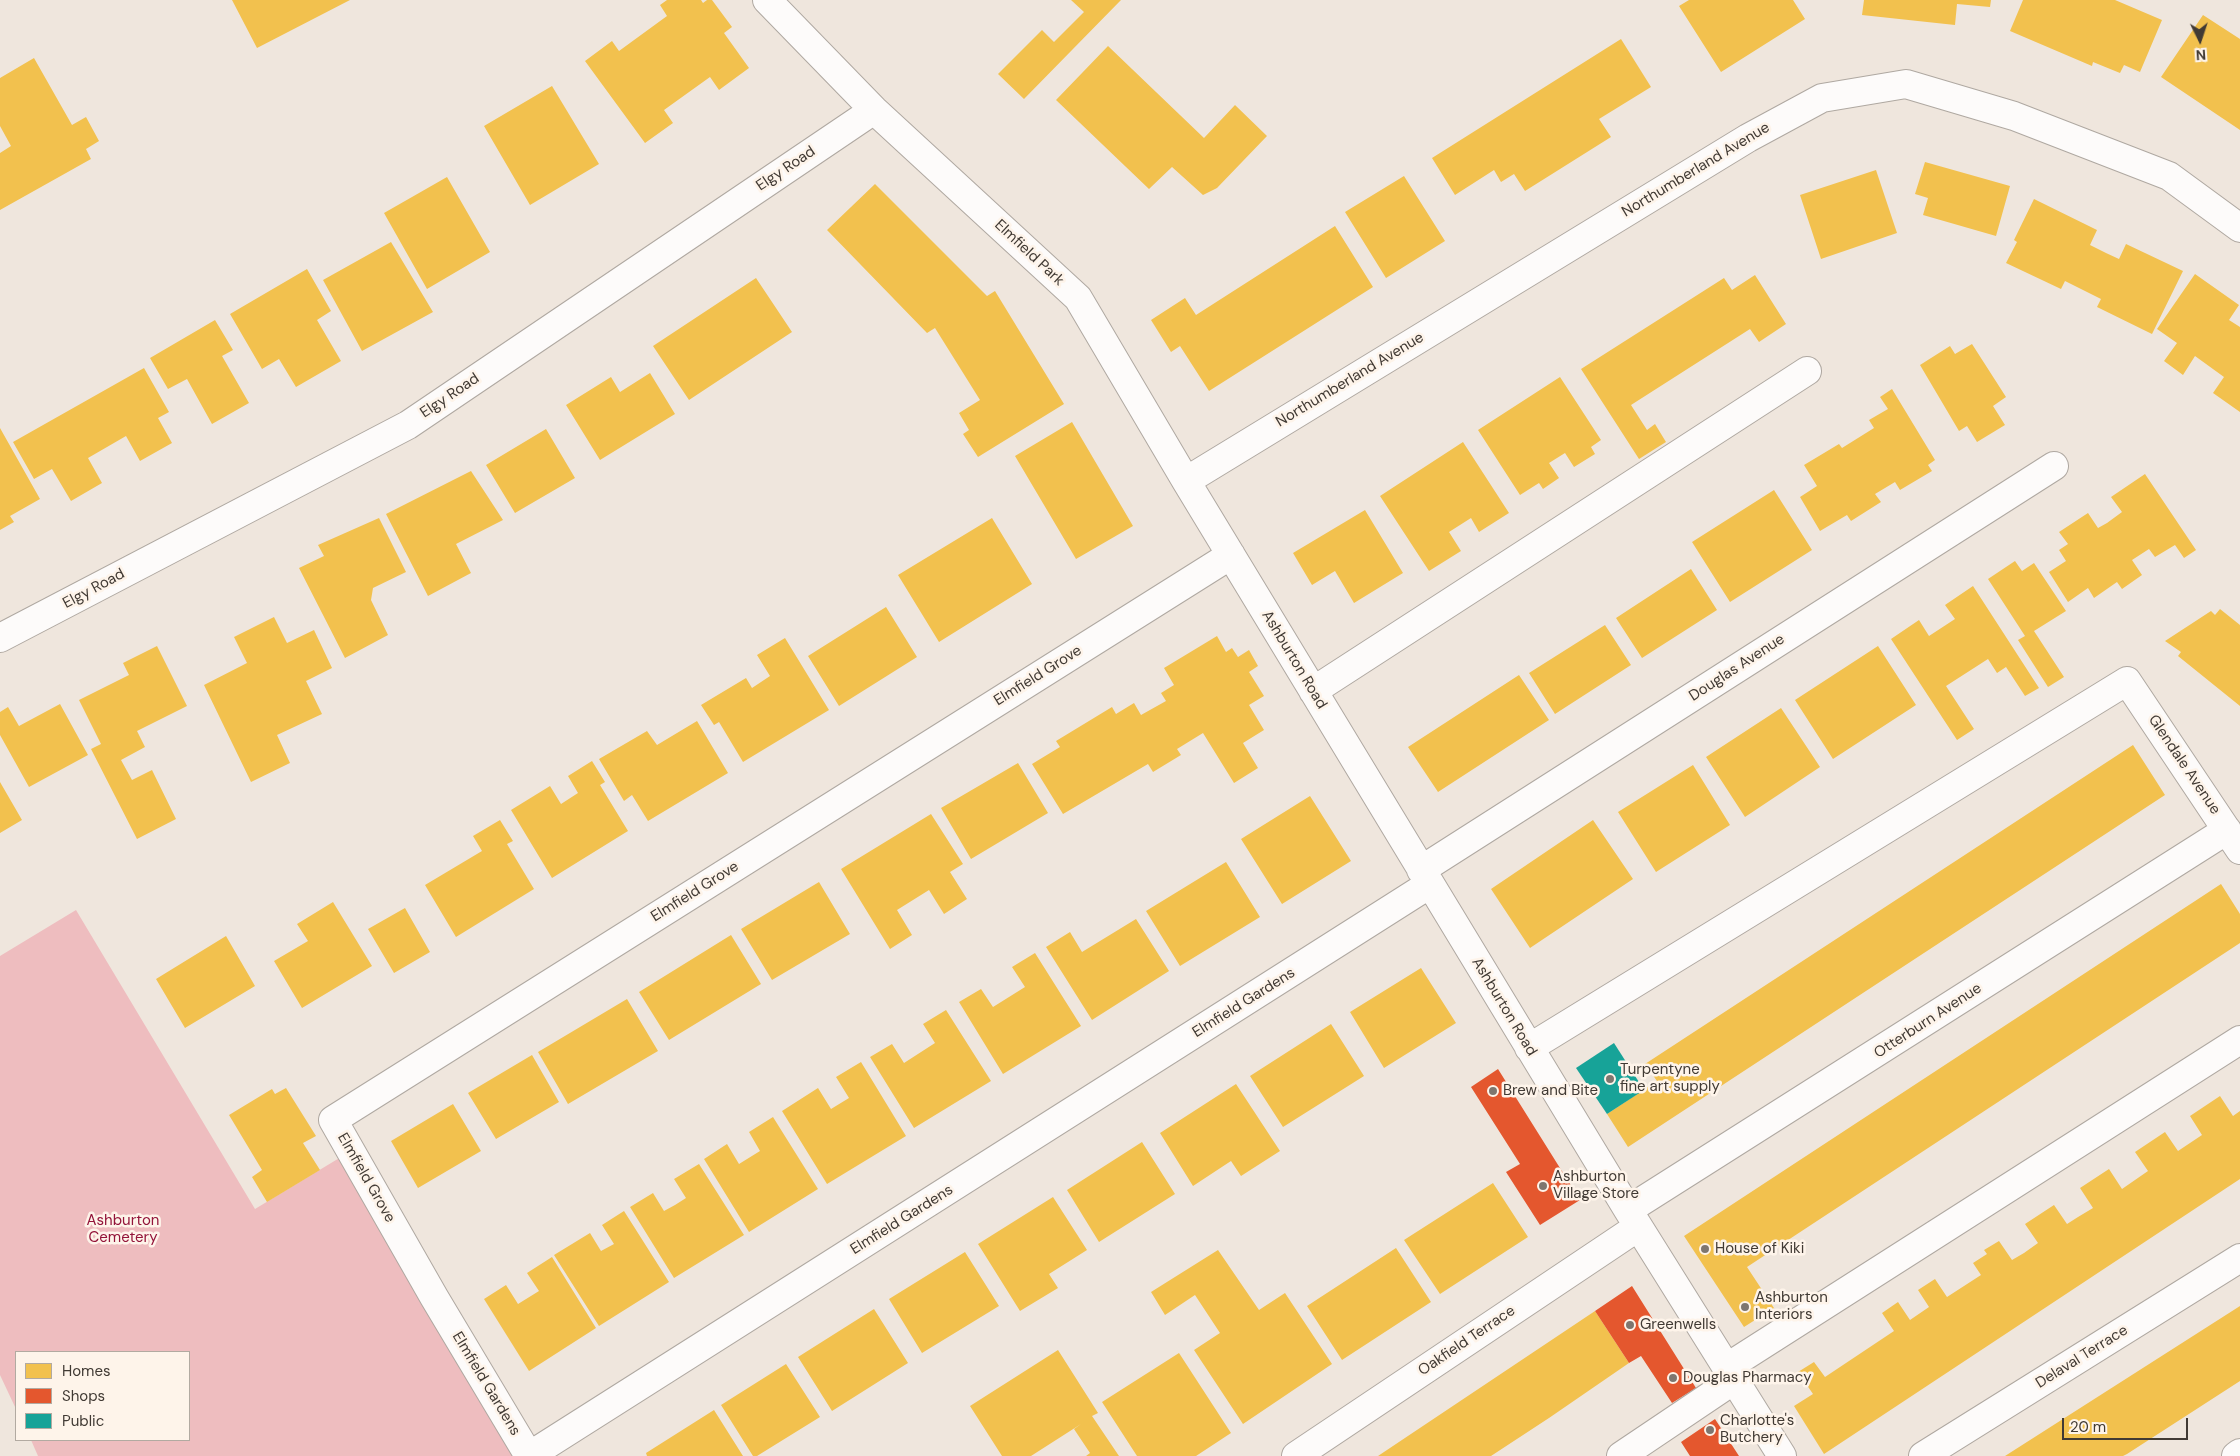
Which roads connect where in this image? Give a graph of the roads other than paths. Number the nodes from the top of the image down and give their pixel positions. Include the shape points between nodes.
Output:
1 (767, 0) edge
2 (874, 110) junction
3 (2240, 228) edge
4 (1807, 371) dead end
5 (2054, 466) dead end
6 (1186, 481) junction
7 (1231, 555) junction
8 (0, 638) edge
9 (1313, 691) junction
10 (2234, 840) edge
11 (1426, 877) junction
12 (2240, 1040) edge
13 (1529, 1048) junction
14 (1633, 1218) junction
15 (2240, 1258) edge
16 (434, 1297) joint
17 (1730, 1374) junction
18 (2240, 1453) edge
19 (1296, 1456) edge
20 (1621, 1456) edge
21 (1782, 1456) edge
22 (1923, 1456) edge
23 (2236, 1456) edge

1 - 2 street, Elmfield Park
2 - 6 street, Elmfield Park via 1078,298
2 - 8 street, Elgy Road via 408,425
3 - 6 street, Northumberland Avenue via 2169,176 2014,116 1906,84 1822,98 1748,138
4 - 9 street
5 - 11 street, Douglas Avenue
6 - 7 street, Elmfield Park
7 - 9 street, Ashburton Road
7 - 16 street, Elmfield Grove via 333,1120
9 - 11 street, Ashburton Road
10 - 13 street, Glendale Avenue via 2127,681
10 - 14 street, Otterburn Avenue
11 - 13 street, Ashburton Road
11 - 16 street, Elmfield Gardens via 529,1456
12 - 17 street
13 - 14 street, Ashburton Road
14 - 17 street, Ashburton Road
14 - 19 street, Oakfield Terrace
15 - 22 street, Delaval Terrace
17 - 20 street
17 - 21 street, Ashburton Road
18 - 23 street

